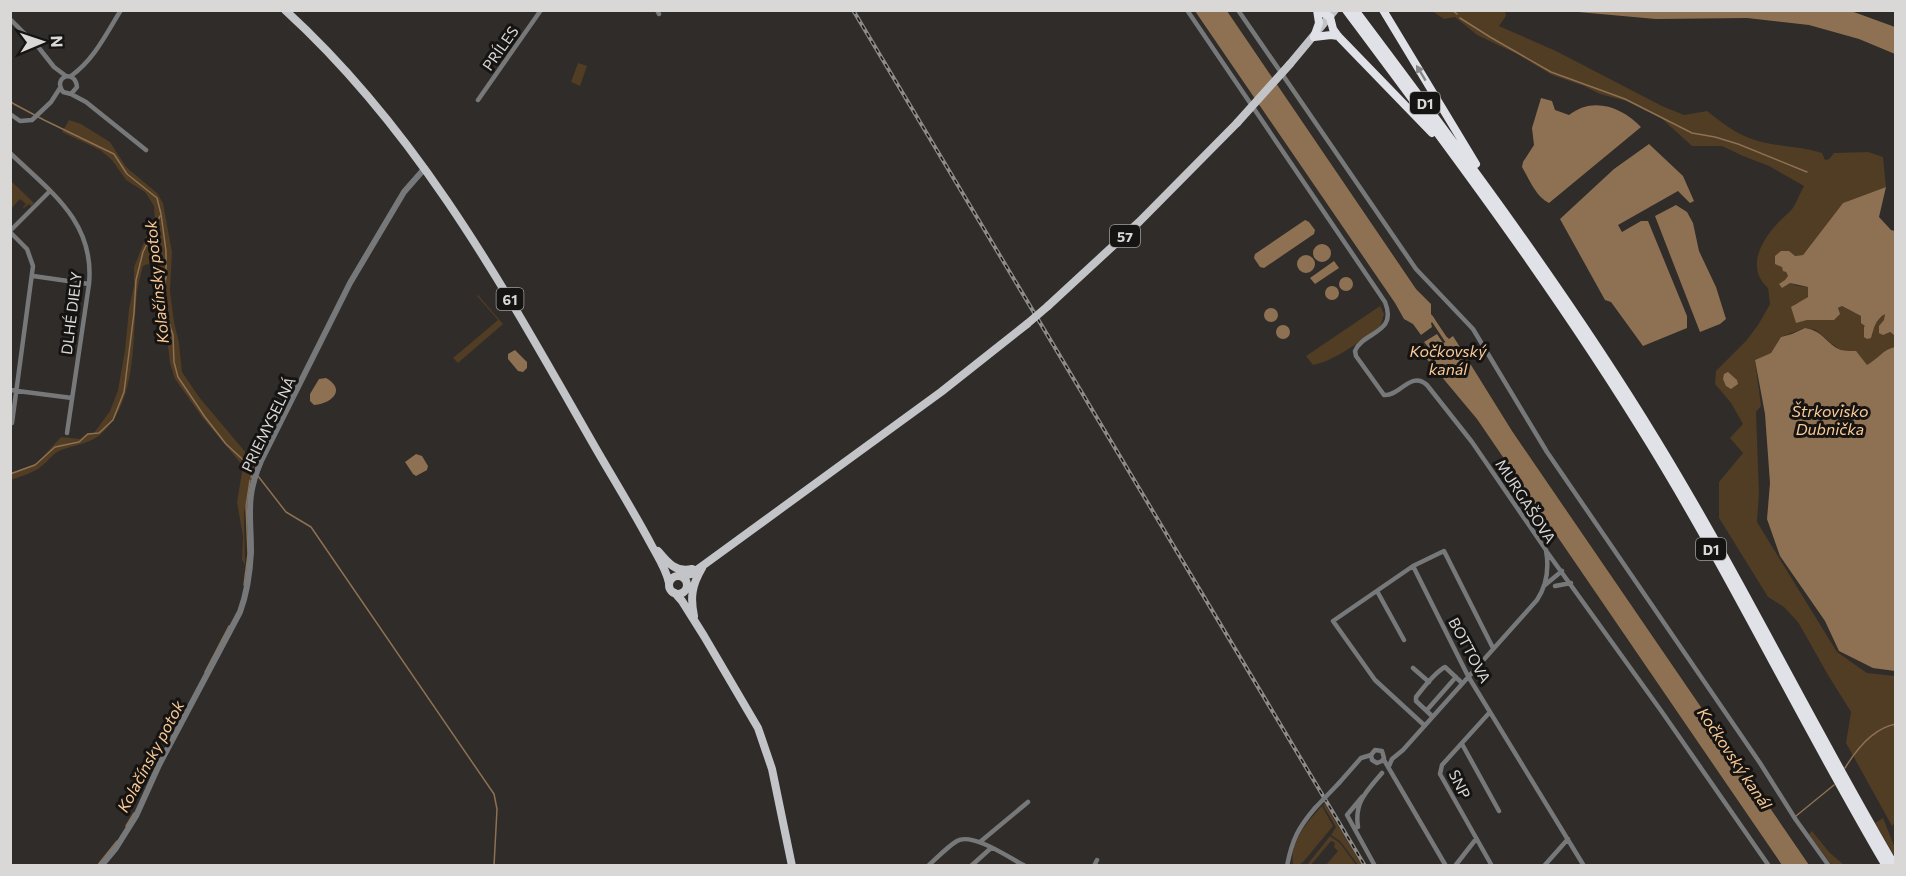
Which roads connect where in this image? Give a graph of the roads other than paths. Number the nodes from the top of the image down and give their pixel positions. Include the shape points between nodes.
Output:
1 (121, 10) edge
2 (285, 10) edge
3 (541, 10) edge
4 (1187, 10) edge
5 (1238, 10) edge
6 (1317, 10) edge
7 (1346, 10) edge
8 (1355, 10) edge
9 (1383, 10) edge
10 (1332, 14) edge
11 (10, 19) edge
12 (1338, 36) junction
13 (1314, 37) junction
14 (54, 67) junction
15 (83, 67) junction
16 (68, 76) junction
17 (60, 81) junction
18 (77, 84) junction
19 (60, 88) junction
20 (68, 94) junction
21 (478, 100) dead end
22 (51, 102) junction
23 (86, 102) junction
24 (10, 114) edge
25 (146, 150) dead end
26 (10, 153) edge
27 (1460, 163) junction
28 (425, 168) junction
29 (50, 191) junction
30 (1493, 195) junction
31 (10, 232) edge
32 (33, 276) junction
33 (89, 284) junction
34 (13, 390) edge
35 (72, 398) junction
36 (12, 423) edge
37 (67, 432) dead end
38 (646, 536) junction
39 (1546, 550) junction
40 (657, 557) junction
41 (705, 564) junction
42 (1413, 566) junction
43 (1562, 571) junction
44 (679, 576) junction
45 (669, 583) junction
46 (1571, 583) junction
47 (1544, 586) junction
48 (1555, 586) dead end
49 (686, 588) junction
50 (1377, 591) junction
51 (675, 593) junction
52 (691, 615) junction
53 (696, 623) junction
54 (1404, 640) dead end
55 (1493, 648) junction
56 (1413, 668) dead end
57 (1468, 676) junction
58 (1456, 677) junction
59 (1429, 682) junction
60 (1462, 683) junction
61 (1426, 710) junction
62 (1490, 712) junction
63 (1432, 716) junction
64 (1425, 725) junction
65 (1462, 744) junction
66 (1403, 750) junction
67 (1371, 757) junction
68 (1383, 759) junction
69 (1392, 759) junction
70 (1389, 766) junction
71 (1391, 772) junction
72 (1837, 772) junction
73 (1382, 773) dead end
74 (1842, 781) junction
75 (1362, 797) junction
76 (1028, 802) dead end
77 (1499, 811) dead end
78 (1358, 827) dead end
79 (1476, 839) junction
80 (1568, 839) junction
81 (980, 842) junction
82 (991, 848) junction
83 (1012, 859) junction
84 (101, 866) edge
85 (792, 866) edge
86 (928, 866) edge
87 (971, 866) edge
88 (1006, 866) edge
89 (1025, 866) edge
90 (1287, 866) edge
91 (1375, 866) edge
92 (1446, 866) edge
93 (1455, 866) edge
94 (1492, 866) edge
95 (1544, 866) edge
96 (1584, 866) edge
97 (1769, 866) edge
98 (1829, 866) edge
99 (1886, 866) edge
100 (1895, 866) edge

1 - 15 street
2 - 28 main road, 61 via 358,84
3 - 21 street, PRÍLES
4 - 39 street, MURGAŠOVA via 1386,305 1385,325 1358,346 1356,356 1384,395 1413,381 1421,380 1427,385 1472,442
5 - 98 street via 1416,269 1473,329 1547,452
6 - 10 highway
6 - 13 highway via 1319,23
7 - 27 highway, D1
8 - 30 highway, D1
30 -> 9 highway
10 - 12 highway
10 - 13 main road, 57
11 - 14 street
12 - 13 highway
12 - 27 highway
13 - 41 main road, 57, bridge via 1140,222 1048,306 932,399
14 - 16 street
14 - 17 street
15 - 16 street
15 - 18 street
16 - 17 street
16 - 18 street
17 - 19 street
18 - 20 street
18 - 23 street
19 - 20 street
19 - 22 street
20 - 22 street
20 - 23 street
22 - 24 street via 32,120 23,122
23 - 25 street
26 - 29 street, DLHÉ DIELY
27 - 72 highway, D1 via 1548,285 1651,446
28 - 38 main road, 61 via 495,275
28 - 84 street, PRIEMYSELNÁ via 404,192 350,283 256,474 249,514 250,563 240,612 136,816
29 - 31 street
29 - 33 street, DLHÉ DIELY via 70,212 84,238
30 - 72 highway, D1 via 1584,326 1657,442 1731,569
31 - 32 street via 27,249
32 - 33 street
32 - 34 street
33 - 35 street, DLHÉ DIELY
34 - 35 street
34 - 36 street
35 - 37 street, DLHÉ DIELY
38 - 40 main road, 61
38 - 41 main road via 675,568 682,571
39 - 43 street
39 - 47 street, MURGAŠOVA
40 - 44 main road, 61
40 - 45 main road, 61
41 - 44 main road, 57 via 691,574
41 - 49 main road, 57
41 - 53 main road via 691,592
42 - 50 street
42 - 55 street, BOTTOVA via 1446,552
42 - 57 street, BOTTOVA
43 - 46 street
43 - 47 street
44 - 45 main road via 672,577
44 - 49 main road, 61 via 686,580
45 - 51 main road, 61 via 669,589
46 - 48 street
46 - 97 street
47 - 55 street, MURGAŠOVA via 1534,604
49 - 51 main road
49 - 52 main road, 61
50 - 54 street
50 - 64 street via 1333,621 1375,680
51 - 52 main road, 61
52 - 53 main road, 61
53 - 85 main road, 61 via 758,728 772,770
55 - 57 street, MURGAŠOVA
56 - 59 street
57 - 60 street, MURGAŠOVA
57 - 62 street, BOTTOVA
58 - 59 street via 1442,668
58 - 60 street
58 - 61 street
59 - 61 street via 1416,697
60 - 63 street, MURGAŠOVA
61 - 63 street
62 - 65 street, SNP
62 - 80 street, BOTTOVA
63 - 64 street, MURGAŠOVA
64 - 66 street, MURGAŠOVA
65 - 77 street, SNP
65 - 79 street, SNP via 1442,765 1440,774
66 - 68 street
66 - 69 street, MURGAŠOVA
67 - 68 street via 1375,762
67 - 68 street via 1376,749
67 - 90 street, bridge via 1361,758 1299,828
68 - 69 street
68 - 70 street
68 - 71 street
69 - 70 street, MURGAŠOVA
70 - 71 street
71 - 92 street
72 - 74 highway, D1
73 - 75 street
74 - 99 highway, D1
74 - 100 highway, D1
75 - 78 street
75 - 91 street via 1347,814
76 - 81 street
79 - 93 street
79 - 94 street, SNP
80 - 95 street
80 - 96 street, BOTTOVA
81 - 82 street
81 - 86 street via 966,838 958,841
82 - 83 street
82 - 87 street
83 - 88 street
83 - 89 street

